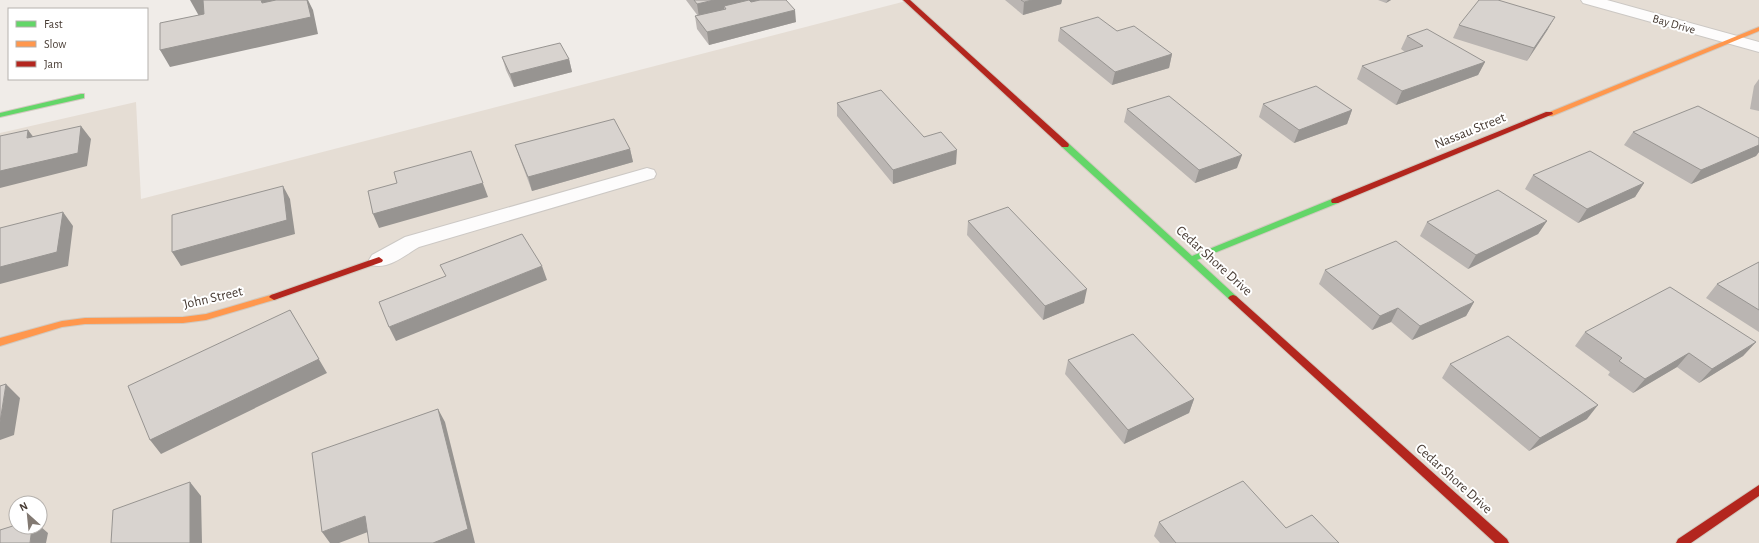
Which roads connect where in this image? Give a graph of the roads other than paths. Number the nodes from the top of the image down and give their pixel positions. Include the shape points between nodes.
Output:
1 (906, 0) edge
2 (1589, 0) edge
3 (1759, 29) edge
4 (1732, 40) junction
5 (1759, 47) edge
6 (81, 96) dead end
7 (0, 115) edge
8 (647, 174) dead end
9 (1192, 259) junction
10 (379, 260) joint
11 (0, 342) edge
12 (1759, 490) edge
13 (1503, 543) edge
14 (1682, 543) edge

1 - 9 street, Cedar Shore Drive
2 - 4 street, Bay Drive
3 - 4 street, Nassau Street
4 - 5 street, Bay Drive
4 - 9 street, Nassau Street
6 - 7 street
8 - 10 lane via 412,242
9 - 13 street, Cedar Shore Drive
10 - 11 street, John Street via 265,300 206,317 183,320 85,321 62,324
12 - 14 street

